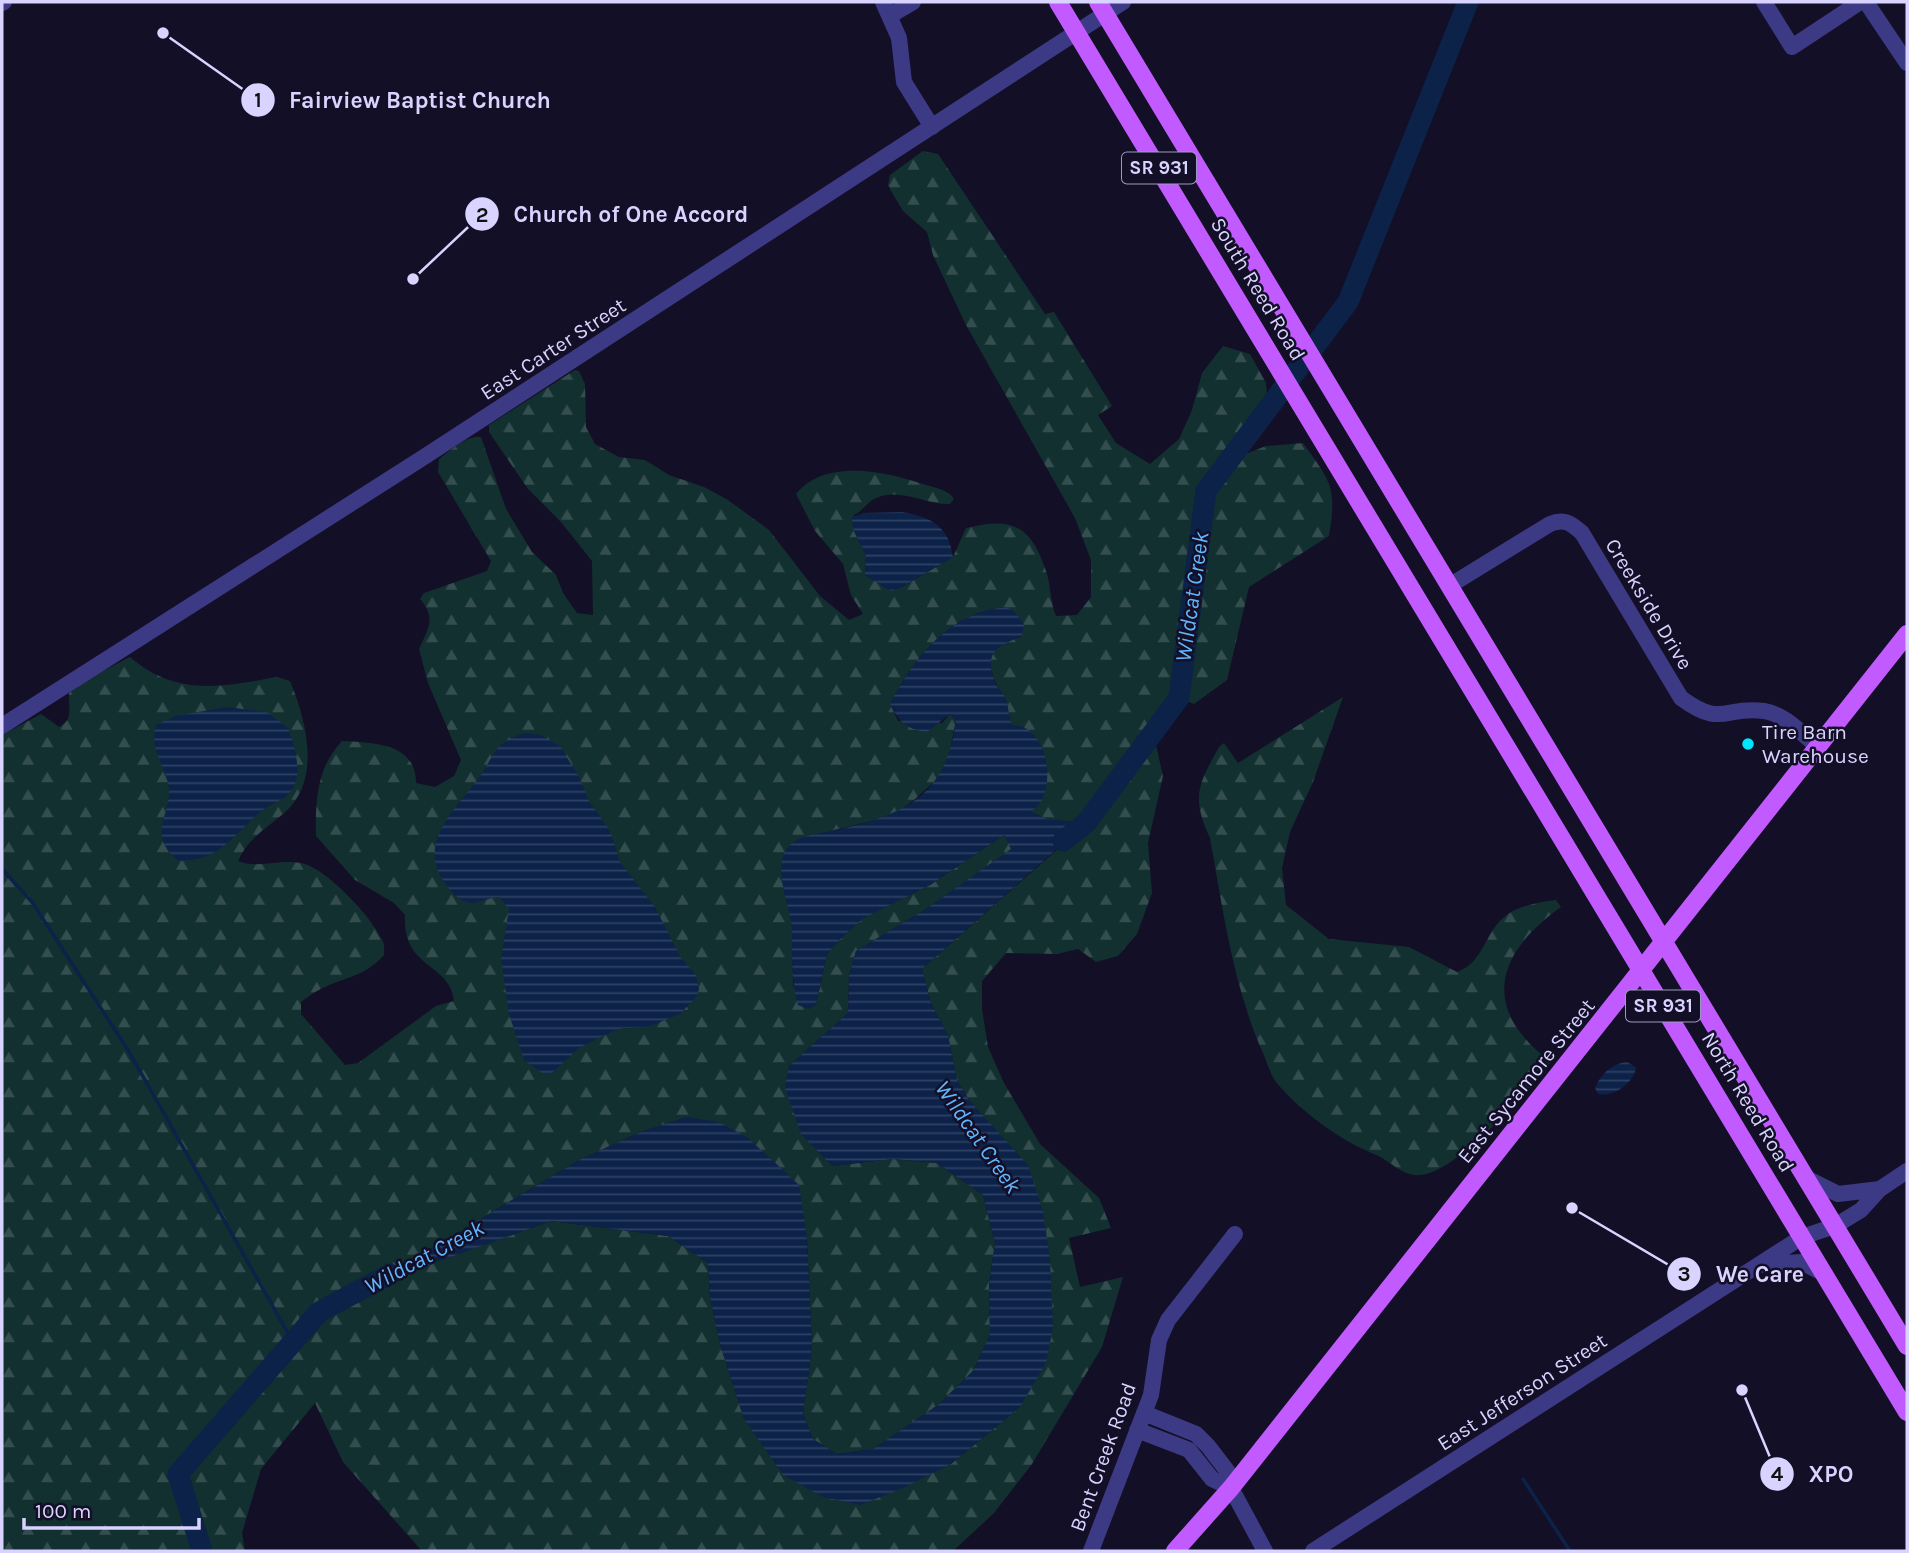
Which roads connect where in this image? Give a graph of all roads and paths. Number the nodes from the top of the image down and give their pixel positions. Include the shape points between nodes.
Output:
1 (913, 2) edge
2 (1058, 2) edge
3 (1124, 2) edge
4 (1763, 2) edge
5 (1860, 2) edge
6 (1866, 2) edge
7 (887, 8) edge
8 (1102, 8) edge
9 (1076, 32) junction
10 (1907, 63) edge
11 (932, 127) junction
12 (1449, 586) junction
13 (1419, 601) joint
14 (1907, 634) edge
15 (2, 726) edge
16 (1818, 747) junction
17 (1663, 944) junction
18 (1643, 971) junction
19 (1907, 1171) edge
20 (1806, 1178) junction
21 (1880, 1189) junction
22 (1835, 1226) junction
23 (1235, 1234) dead end
24 (1802, 1237) junction
25 (1754, 1267) junction
26 (1825, 1274) junction
27 (1907, 1346) edge
28 (1907, 1412) edge
29 (1144, 1413) junction
30 (1138, 1430) junction
31 (1231, 1488) junction
32 (1091, 1551) edge
33 (1175, 1551) edge
34 (1265, 1551) edge
35 (1313, 1551) edge

1 - 7 street
2 - 9 main road, South Reed Road / SR 931
3 - 8 street, East Carter Street
4 - 5 street via 1792,47
6 - 10 street
7 - 11 street via 899,38 904,82
8 - 9 street, East Carter Street
8 - 12 main road, South Reed Road / SR 931
9 - 11 street, East Carter Street
9 - 13 main road, South Reed Road / SR 931
11 - 15 street, East Carter Street
12 - 16 street, Creekside Drive via 1550,524 1571,522 1681,698 1710,715 1755,710 1776,714
12 - 17 main road, North Reed Road / SR 931
13 - 18 main road, North Reed Road / SR 931
14 - 16 main road, East Sycamore Street
16 - 17 main road, East Sycamore Street
17 - 18 main road, East Sycamore Street
17 - 20 main road, North Reed Road / SR 931
18 - 24 main road, North Reed Road / SR 931
18 - 31 main road, East Sycamore Street
19 - 21 street, East Jefferson Street
20 - 21 street, East Jefferson Street via 1838,1194
20 - 22 main road, North Reed Road / SR 931
21 - 22 street, East Jefferson Street via 1861,1210
22 - 24 street, East Jefferson Street
22 - 27 main road, North Reed Road / SR 931
23 - 29 street, Bent Creek Road via 1168,1320 1159,1340
24 - 25 street, East Jefferson Street
24 - 26 main road, North Reed Road / SR 931
25 - 26 street, East Jefferson Street via 1801,1262
25 - 35 street, East Jefferson Street
26 - 28 main road, North Reed Road / SR 931
29 - 30 street, Bent Creek Road
29 - 31 street via 1196,1434 1223,1465
30 - 31 street via 1189,1450 1212,1479
30 - 32 street, Bent Creek Road
31 - 33 main road, East Sycamore Street
31 - 34 street

